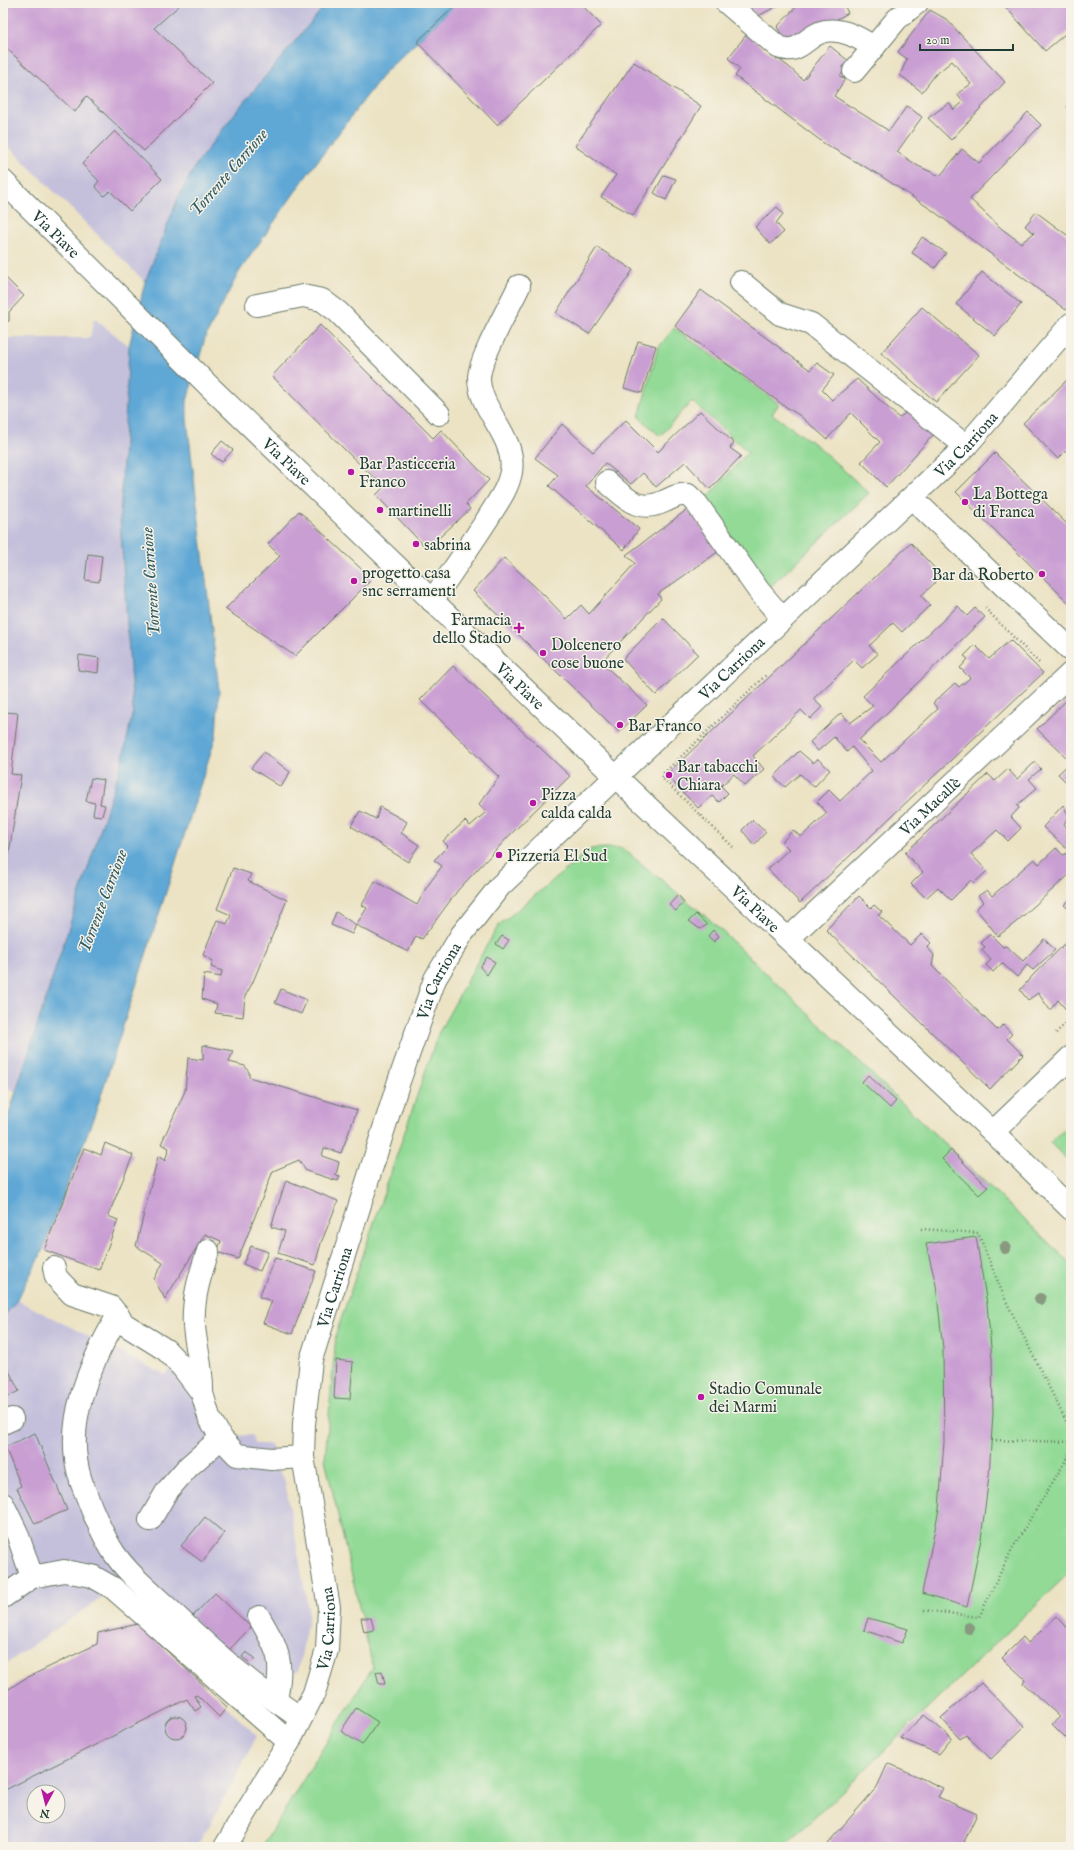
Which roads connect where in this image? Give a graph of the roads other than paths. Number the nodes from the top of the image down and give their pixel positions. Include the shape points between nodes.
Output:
1 (728, 3) edge
2 (917, 3) edge
3 (874, 47) junction
4 (854, 71) dead end
5 (3, 181) edge
6 (741, 282) dead end
7 (519, 286) dead end
8 (257, 305) dead end
9 (1071, 324) edge
10 (440, 414) dead end
11 (966, 446) junction
12 (607, 482) dead end
13 (912, 498) junction
14 (432, 601) junction
15 (782, 618) junction
16 (1071, 650) edge
17 (1071, 673) edge
18 (616, 777) junction
19 (789, 938) junction
20 (1071, 1057) edge
21 (993, 1132) junction
22 (1071, 1209) edge
23 (208, 1251) dead end
24 (54, 1268) dead end
25 (118, 1315) junction
26 (202, 1393) junction
27 (221, 1438) junction
28 (303, 1457) junction
29 (3, 1504) edge
30 (150, 1520) dead end
31 (32, 1577) junction
32 (3, 1597) edge
33 (259, 1617) dead end
34 (276, 1701) junction
35 (301, 1718) junction
36 (289, 1742) junction
37 (225, 1847) edge

1 - 3 street via 778,47 787,50 793,50 824,31 838,30 858,37
2 - 3 street via 897,19
3 - 4 street
5 - 14 street, Via Piave via 200,377
6 - 11 street via 780,314 811,324
7 - 14 street via 489,348 479,378 483,398 501,429 510,453 511,471 504,492 467,552
8 - 10 street via 303,296 322,300 338,312
9 - 11 street, Via Carriona
11 - 13 street, Via Carriona
12 - 15 street via 632,502 645,507 678,494 688,495
13 - 15 street, Via Carriona
13 - 16 street
14 - 18 street, Via Piave
15 - 18 street, Via Carriona
17 - 19 street, Via Macallè
18 - 19 street, Via Piave
18 - 28 street, Via Carriona via 500,886 462,934 434,979 398,1084 311,1360
19 - 21 street, Via Piave
20 - 21 street
21 - 22 street, Via Piave
23 - 26 street via 195,1297 194,1325
24 - 25 street via 56,1277 72,1294 111,1307
25 - 26 street via 124,1324 166,1350
25 - 34 street via 87,1377 76,1436 76,1455 81,1480 98,1524 114,1553 130,1571 206,1646
26 - 27 street via 209,1417
27 - 28 street via 237,1455 259,1458
27 - 30 street via 188,1468 167,1492
28 - 35 street, Via Carriona via 329,1607 327,1650 314,1693
29 - 31 street via 17,1533
31 - 32 street
31 - 36 street via 64,1571 92,1576 113,1588
33 - 34 street via 274,1641 280,1659 281,1674
34 - 35 street
35 - 36 street, Via Carriona
36 - 37 street, Via Carriona

